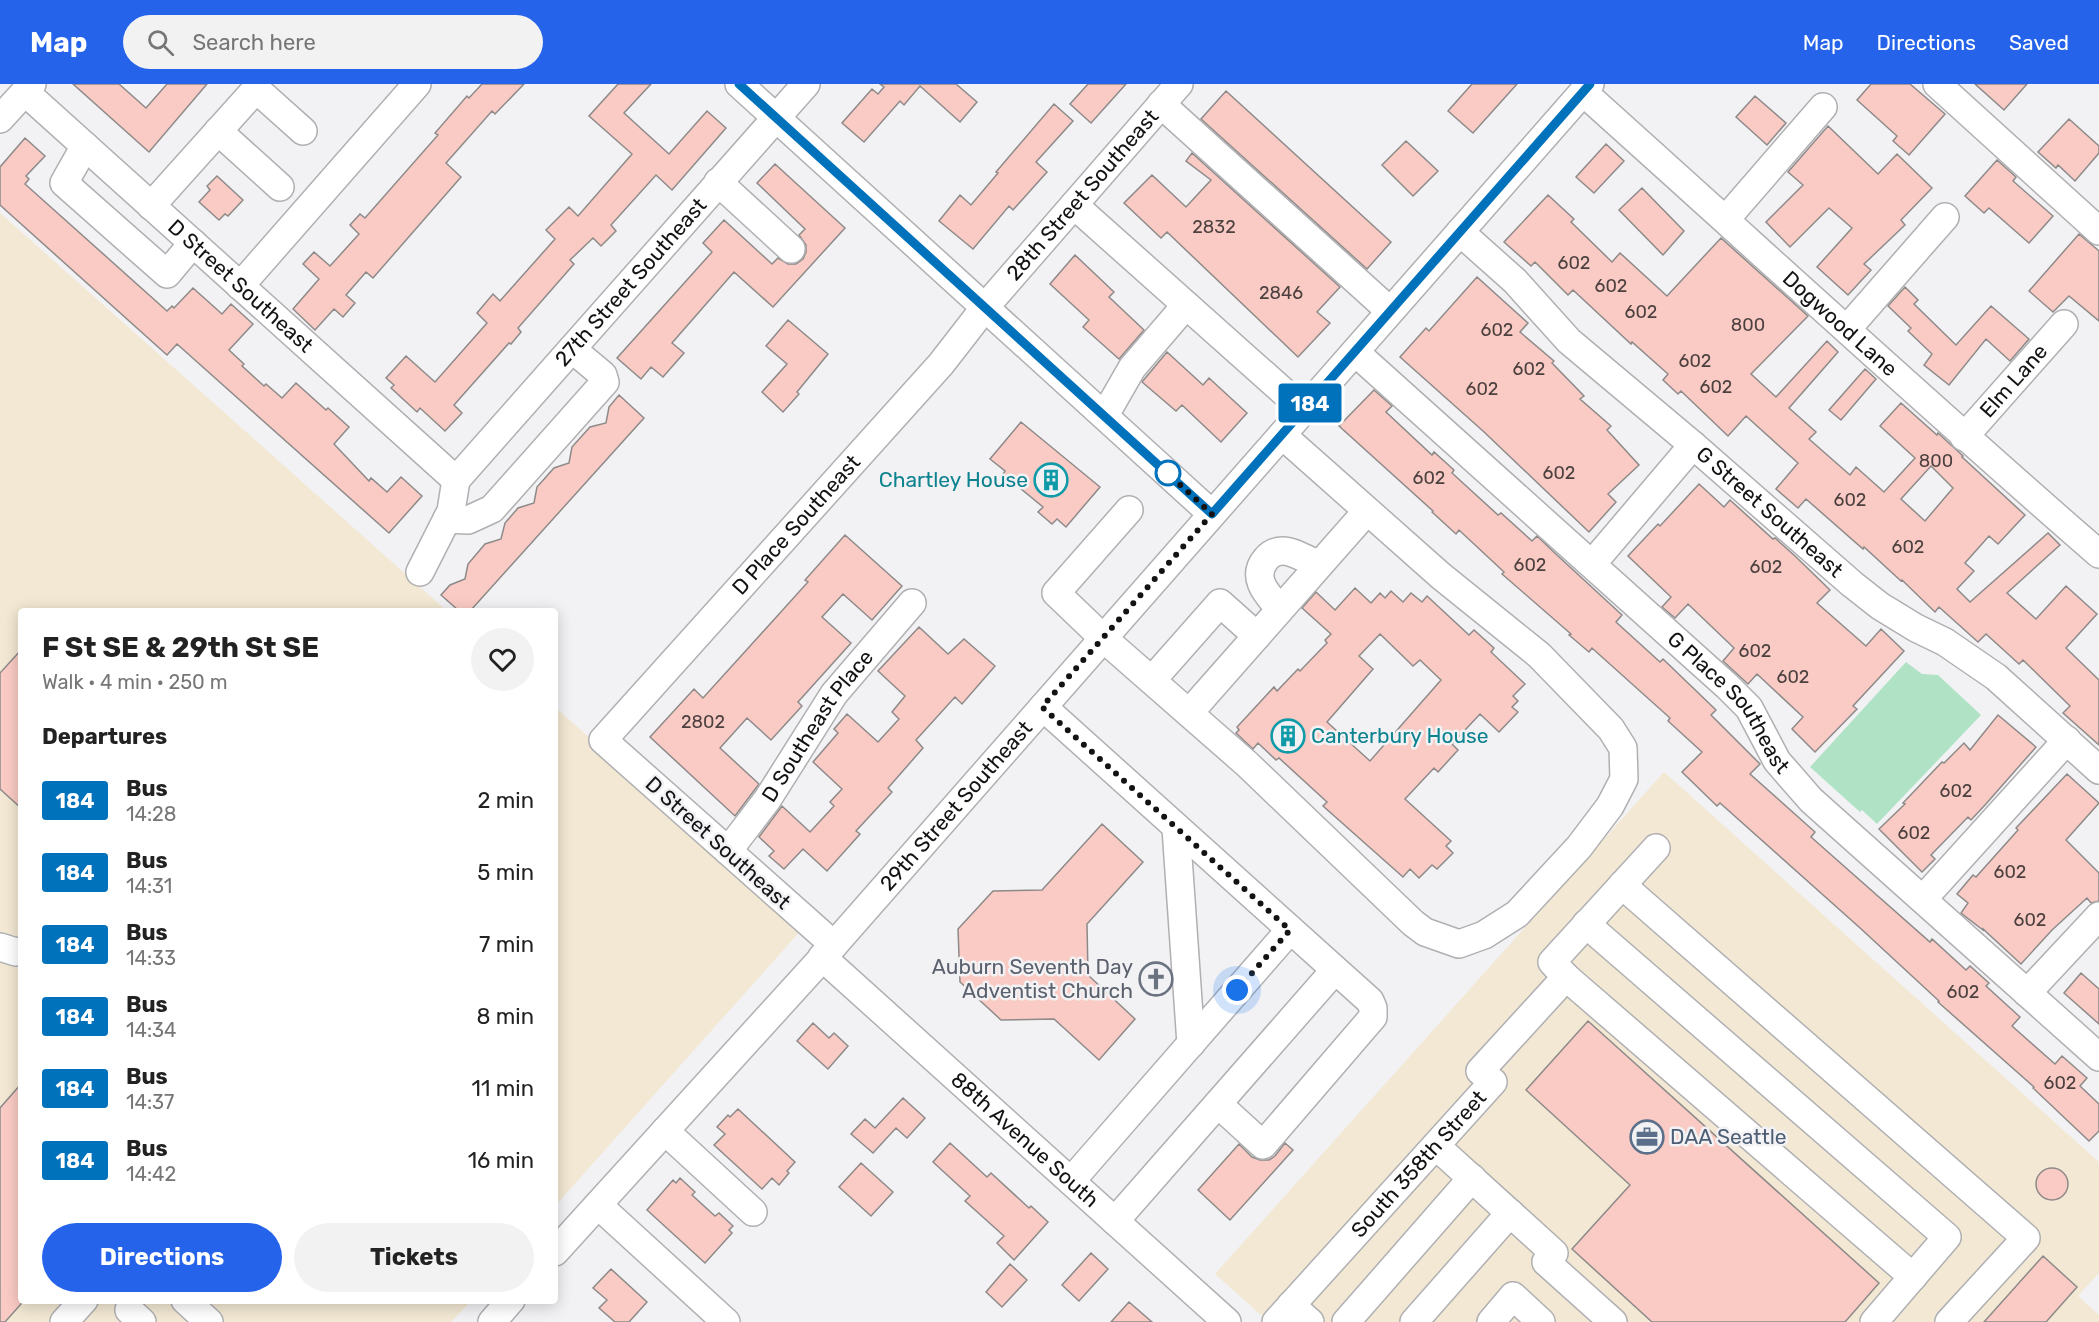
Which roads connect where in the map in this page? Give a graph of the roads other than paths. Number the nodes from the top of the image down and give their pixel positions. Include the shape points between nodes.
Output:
1 (417, 84) edge
2 (739, 84) edge
3 (806, 84) edge
4 (1179, 84) edge
5 (1937, 84) edge
6 (29, 88) edge
7 (1586, 88) edge
8 (1161, 104) junction
9 (1823, 107) dead end
10 (776, 117) junction
11 (0, 119) edge
12 (218, 131) junction
13 (303, 131) dead end
14 (85, 147) junction
15 (718, 182) junction
16 (280, 187) dead end
17 (1074, 205) junction
18 (151, 206) junction
19 (1945, 217) dead end
20 (1726, 219) junction
21 (2099, 231) edge
22 (1460, 232) junction
23 (193, 243) junction
24 (791, 249) dead end
25 (240, 286) junction
26 (1186, 305) junction
27 (986, 306) junction
28 (1390, 311) junction
29 (2064, 324) dead end
30 (1847, 329) junction
31 (572, 349) junction
32 (1355, 352) junction
33 (1304, 410) junction
34 (1105, 415) junction
35 (1282, 435) junction
36 (1964, 437) junction
37 (1693, 445) junction
38 (456, 480) junction
39 (1129, 510) dead end
40 (1367, 511) junction
41 (1212, 514) junction
42 (447, 519) junction
43 (2099, 554) edge
44 (1592, 564) junction
45 (1319, 565) junction
46 (420, 572) dead end
47 (912, 603) dead end
48 (1280, 609) junction
49 (1257, 636) junction
50 (1103, 638) junction
51 (1152, 680) junction
52 (1042, 707) junction
53 (1189, 713) junction
54 (603, 740) joint
55 (2067, 740) junction
56 (2099, 770) edge
57 (1176, 828) junction
58 (1656, 848) dead end
59 (728, 851) junction
60 (1622, 885) junction
61 (1923, 900) junction
62 (2099, 916) edge
63 (1586, 924) junction
64 (1290, 930) junction
65 (0, 947) edge
66 (828, 951) junction
67 (18, 952) edge
68 (1335, 970) junction
69 (1566, 977) junction
70 (2027, 993) junction
71 (1191, 1044) junction
72 (2099, 1057) edge
73 (1218, 1104) junction
74 (665, 1131) junction
75 (1436, 1146) junction
76 (1472, 1178) junction
77 (1071, 1181) junction
78 (598, 1205) junction
79 (753, 1212) dead end
80 (1510, 1213) junction
81 (1115, 1221) junction
82 (558, 1249) edge
83 (1913, 1277) junction
84 (80, 1304) edge
85 (189, 1304) edge
86 (508, 1304) edge
87 (1293, 1316) edge
88 (64, 1322) edge
89 (209, 1322) edge
90 (492, 1322) edge
91 (726, 1322) edge
92 (1227, 1322) edge
93 (1346, 1322) edge
94 (1414, 1322) edge
95 (1491, 1322) edge
96 (1541, 1322) edge
97 (1614, 1322) edge
98 (1874, 1322) edge
99 (1949, 1322) edge

1 - 25 street
2 - 10 street
3 - 10 street, 27th Street Southeast
4 - 8 street, 28th Street Southeast
5 - 21 street
6 - 11 street
6 - 14 street, D Street Southeast
7 - 20 street, Dogwood Lane
7 - 22 street, 29th Street Southeast
8 - 17 street, 28th Street Southeast
8 - 28 street
9 - 20 street
10 - 15 street, 27th Street Southeast
10 - 27 street
12 - 13 street via 256,89
12 - 16 street
12 - 18 street
14 - 18 street, D Street Southeast
14 - 23 street via 64,183 167,274
15 - 24 street
15 - 31 street, 27th Street Southeast
17 - 26 street
17 - 27 street, 28th Street Southeast
18 - 23 street, D Street Southeast
19 - 30 street
20 - 30 street, Dogwood Lane
22 - 28 street, 29th Street Southeast
22 - 37 street, G Street Southeast via 1515,281 1569,341
23 - 25 street, D Street Southeast
25 - 38 street, D Street Southeast
26 - 33 street
26 - 34 street via 1132,368
27 - 34 street
27 - 54 street, D Place Southeast via 941,364
28 - 32 street, 29th Street Southeast
29 - 36 street, Elm Lane
30 - 36 street, Dogwood Lane
31 - 38 street, 27th Street Southeast
31 - 42 street via 603,375 605,382 492,509 468,520
32 - 33 street, 29th Street Southeast
32 - 44 street, G Place Southeast
33 - 35 street, 29th Street Southeast
34 - 41 street
35 - 40 street
35 - 41 street, 29th Street Southeast
36 - 43 street, Dogwood Lane
37 - 44 street
37 - 55 street, G Street Southeast via 1852,584 1880,606 1971,658
38 - 42 street
39 - 50 street via 1056,593
40 - 45 street
40 - 53 street via 1539,655 1611,729 1623,748 1624,778 1610,806 1550,881 1517,914 1484,935 1459,944 1425,932
41 - 50 street, 29th Street Southeast
42 - 46 street
44 - 61 street, G Place Southeast via 1741,699 1754,715 1777,761 1799,788
45 - 48 street
45 - 48 street via 1285,551 1267,558 1259,579
47 - 59 street, D Southeast Place via 834,694 767,800
48 - 49 street
49 - 51 street via 1220,603
49 - 53 street
50 - 51 street
50 - 52 street, 29th Street Southeast
51 - 53 street
52 - 57 street
52 - 66 street, 29th Street Southeast
54 - 59 street, D Street Southeast
55 - 56 street, G Street Southeast
55 - 61 street
57 - 64 street
57 - 71 street
58 - 60 street
59 - 66 street, D Street Southeast
60 - 63 street
60 - 99 street via 2026,1238
61 - 70 street, G Place Southeast
62 - 70 street
63 - 69 street via 1552,962
63 - 83 street via 1947,1237
64 - 68 street
64 - 71 street
65 - 67 street
66 - 74 street, 29th Street Southeast
66 - 77 street, 88th Avenue South
68 - 73 street
68 - 73 street via 1370,1001 1373,1017 1263,1145
69 - 75 street, South 358th Street via 1480,1071 1493,1082
69 - 83 street
70 - 72 street, G Place Southeast
71 - 77 street
73 - 81 street
74 - 78 street, 29th Street Southeast
74 - 79 street
75 - 76 street
75 - 87 street, South 358th Street
76 - 80 street
76 - 93 street
77 - 81 street, 88th Avenue South
78 - 82 street, 29th Street Southeast
78 - 91 street
80 - 94 street
80 - 97 street via 1554,1252 1546,1262
81 - 92 street, 88th Avenue South
83 - 98 street
84 - 88 street
85 - 89 street
86 - 90 street
95 - 96 street via 1513,1296

